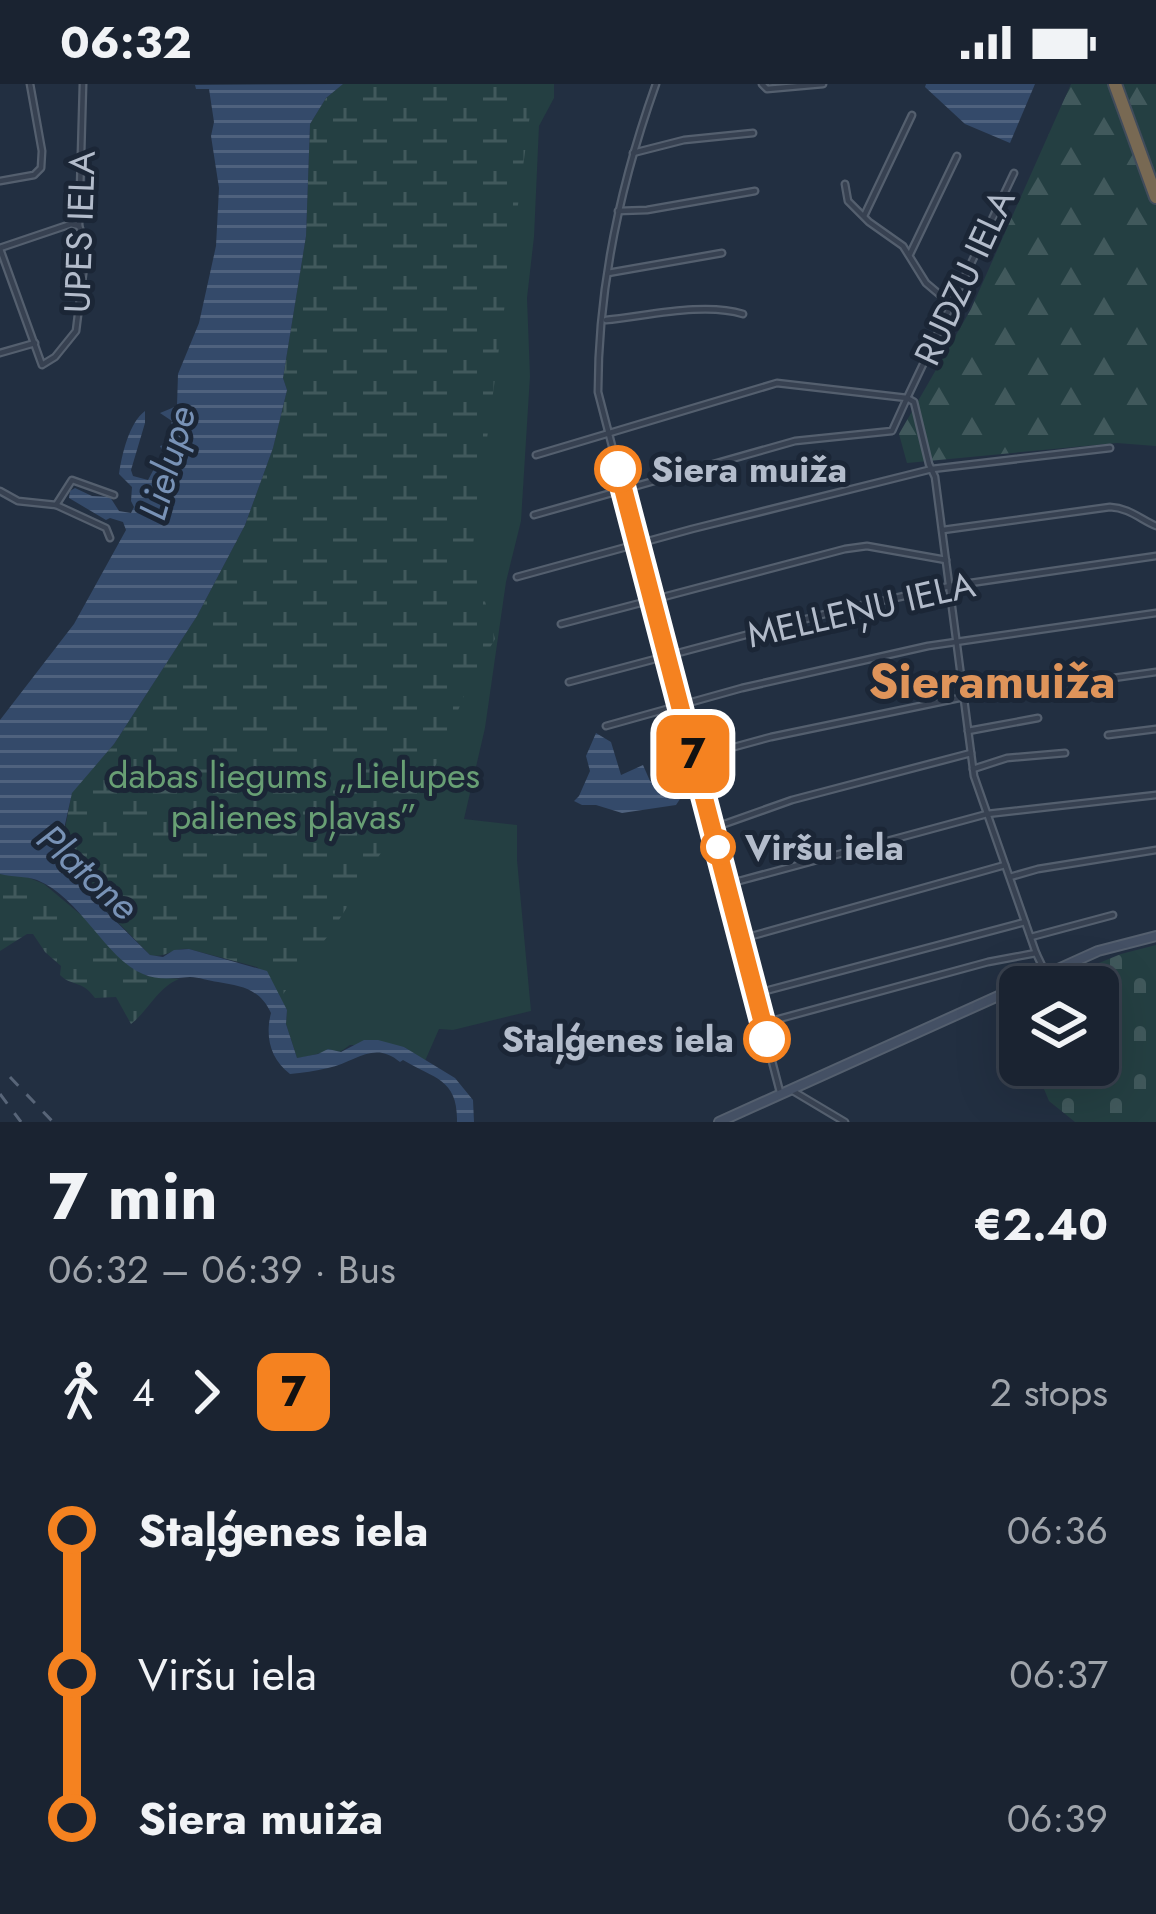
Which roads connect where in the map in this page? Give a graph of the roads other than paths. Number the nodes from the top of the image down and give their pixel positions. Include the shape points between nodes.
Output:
1 (30, 84) edge
2 (83, 84) edge
3 (656, 84) edge
4 (762, 84) edge
5 (823, 84) edge
6 (1115, 84) edge
7 (912, 115) dead end
8 (752, 133) dead end
9 (633, 153) junction
10 (957, 156) dead end
11 (1013, 173) dead end
12 (0, 181) edge
13 (845, 184) dead end
14 (754, 191) dead end
15 (1156, 197) edge
16 (618, 211) junction
17 (864, 216) junction
18 (79, 226) junction
19 (0, 248) edge
20 (722, 253) dead end
21 (910, 254) junction
22 (608, 273) junction
23 (952, 305) junction
24 (743, 314) dead end
25 (603, 320) junction
26 (34, 343) junction
27 (0, 353) edge
28 (907, 398) junction
29 (608, 434) junction
30 (1110, 448) dead end
31 (536, 455) dead end
32 (932, 469) junction
33 (624, 490) junction
34 (0, 491) edge
35 (114, 495) dead end
36 (56, 506) junction
37 (534, 514) dead end
38 (1156, 526) edge
39 (943, 530) junction
40 (110, 538) dead end
41 (639, 546) junction
42 (1156, 556) edge
43 (946, 560) junction
44 (518, 577) dead end
45 (950, 586) junction
46 (653, 601) junction
47 (1156, 614) edge
48 (561, 624) dead end
49 (957, 643) junction
50 (668, 654) junction
51 (1156, 672) edge
52 (569, 682) dead end
53 (1057, 686) dead end
54 (964, 697) junction
55 (680, 705) junction
56 (1038, 718) dead end
57 (606, 726) dead end
58 (1156, 729) edge
59 (968, 731) junction
60 (1108, 735) dead end
61 (970, 753) junction
62 (1065, 753) dead end
63 (694, 758) junction
64 (973, 769) junction
65 (1156, 795) edge
66 (988, 814) junction
67 (713, 828) junction
68 (1156, 850) edge
69 (1005, 865) junction
70 (1010, 877) junction
71 (727, 884) junction
72 (1113, 915) dead end
73 (1025, 922) junction
74 (1156, 935) edge
75 (1030, 937) junction
76 (741, 939) junction
77 (1036, 953) junction
78 (1042, 966) edge
79 (1066, 966) edge
80 (756, 994) junction
81 (999, 996) edge
82 (764, 1023) junction
83 (792, 1088) junction
84 (780, 1092) junction
85 (719, 1122) edge
86 (845, 1122) edge

1 - 12 street via 41,168
2 - 18 street, UPES IELA
3 - 9 street
4 - 5 street
6 - 15 highway
7 - 17 street
8 - 9 street
9 - 16 street
10 - 21 street
11 - 23 street, RUDZU IELA
13 - 17 street via 848,201
14 - 16 street
16 - 22 street
17 - 21 street
18 - 19 street
18 - 26 street, UPES IELA via 85,258 76,332 42,365
19 - 26 street
20 - 22 street
21 - 23 street via 926,283
22 - 25 street
23 - 28 street, RUDZU IELA
24 - 25 street via 705,309
25 - 29 street via 598,392
26 - 27 street
28 - 29 street via 777,383
28 - 32 street, RUDZU IELA
28 - 33 street via 892,431 795,441
29 - 31 street
29 - 33 street
30 - 32 street
32 - 39 street, RUDZU IELA
32 - 41 street
33 - 37 street
33 - 41 street
34 - 36 street
35 - 36 street via 72,479
36 - 40 street via 106,528
38 - 39 street via 1110,507
39 - 43 street, RUDZU IELA
41 - 44 street
41 - 46 street
42 - 45 street, MELLEŅU IELA
43 - 45 street, RUDZU IELA
43 - 46 street via 866,546
45 - 49 street, RUDZU IELA
45 - 50 street, MELLEŅU IELA
46 - 48 street
46 - 50 street
47 - 49 street
49 - 54 street, RUDZU IELA
49 - 55 street
50 - 52 street, MELLEŅU IELA
50 - 55 street
51 - 53 street
54 - 59 street, RUDZU IELA
54 - 63 street
55 - 57 street
55 - 63 street
56 - 59 street
58 - 60 street
59 - 61 street, RUDZU IELA
61 - 64 street, RUDZU IELA
61 - 67 street
62 - 64 street
63 - 67 street
64 - 66 street, RUDZU IELA
65 - 66 street
66 - 69 street, RUDZU IELA
66 - 71 street
67 - 71 street
68 - 70 street
69 - 70 street, RUDZU IELA
69 - 76 street
70 - 73 street, RUDZU IELA
71 - 76 street
72 - 75 street
73 - 75 street, RUDZU IELA
73 - 80 street
74 - 79 street
75 - 77 street, RUDZU IELA
76 - 80 street
77 - 78 street, RUDZU IELA
77 - 82 street
80 - 82 street
81 - 83 street
82 - 84 street
83 - 84 street
83 - 86 street
84 - 85 street

